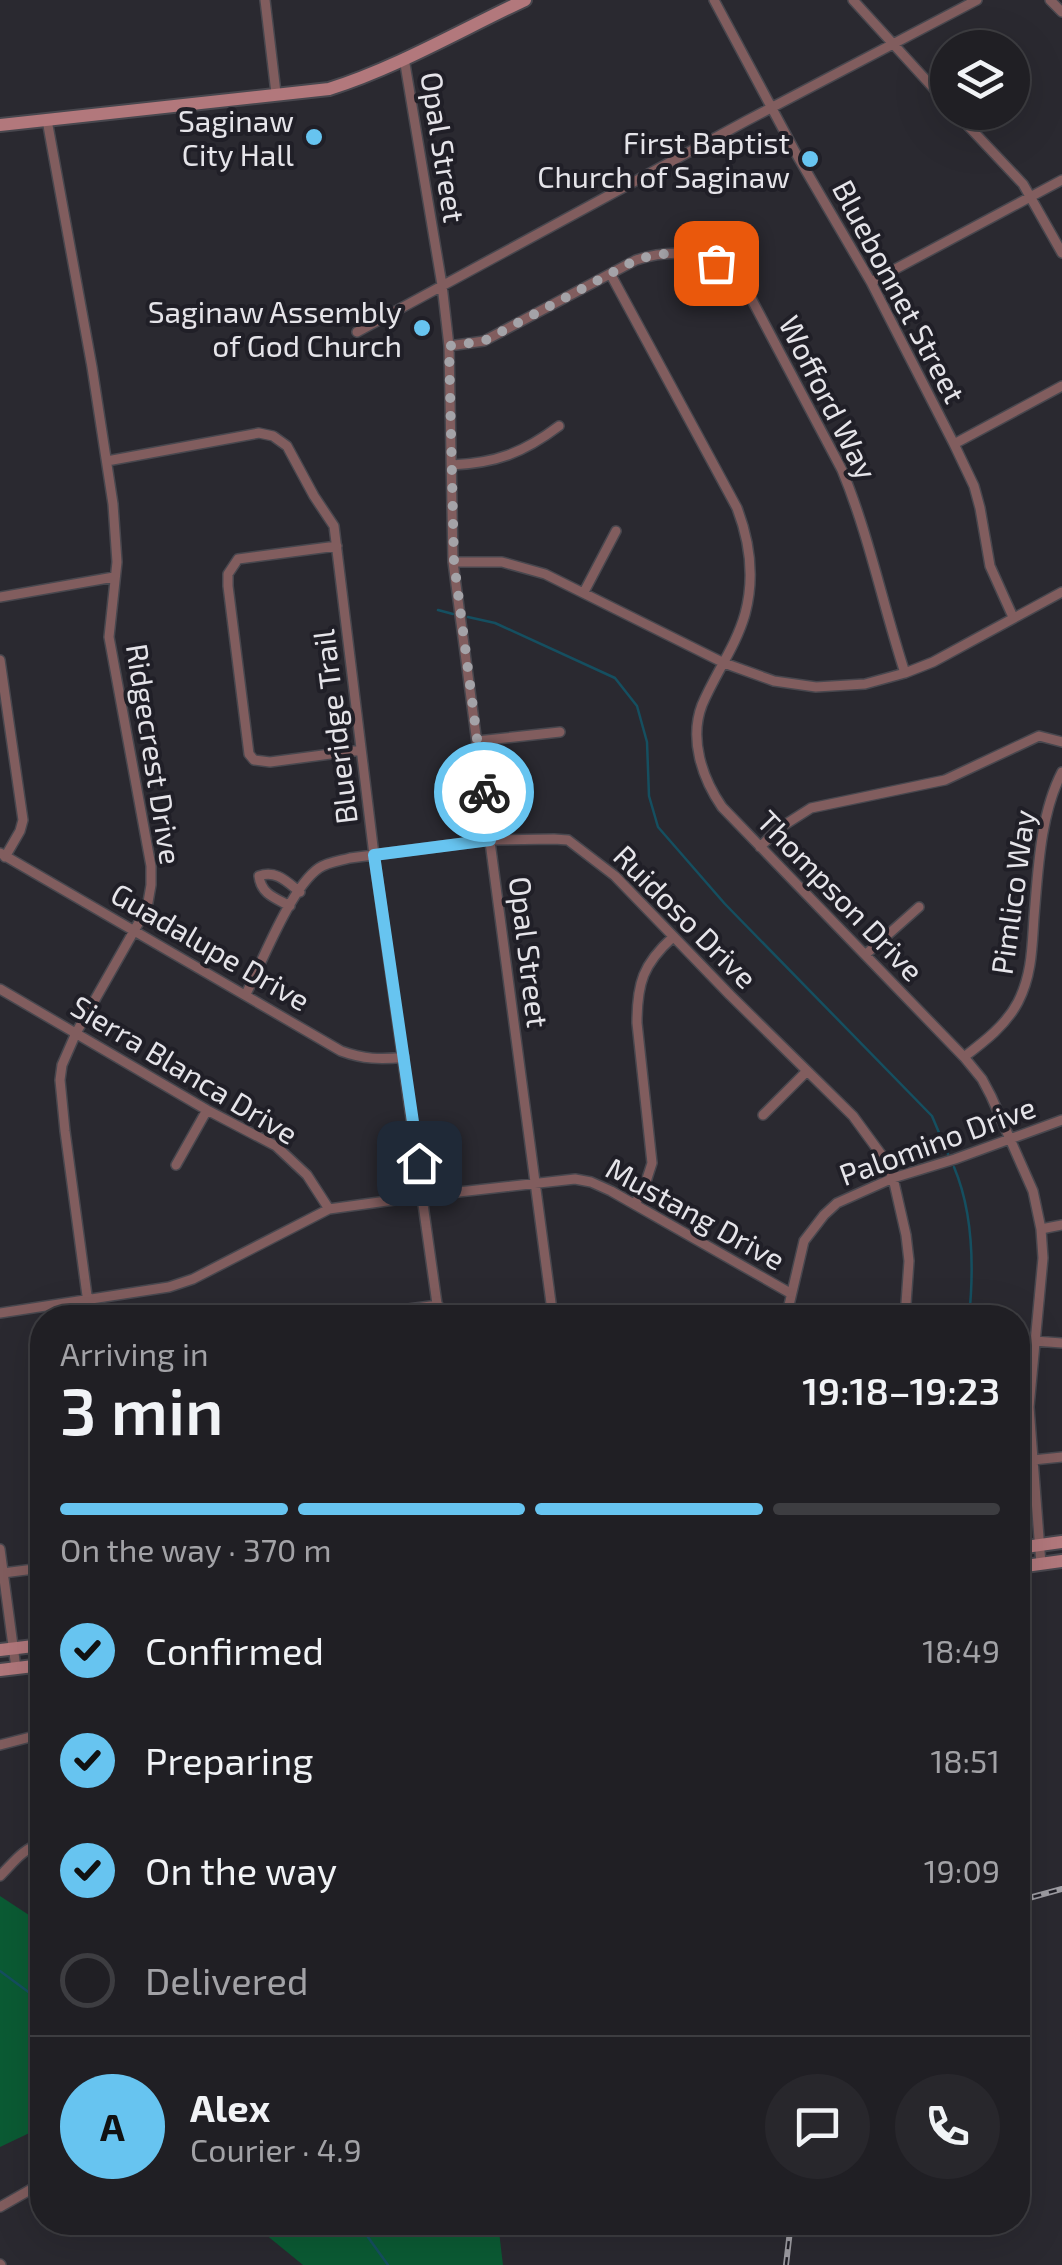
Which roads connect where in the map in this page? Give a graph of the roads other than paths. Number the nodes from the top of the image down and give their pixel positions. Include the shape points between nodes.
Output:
1 (264, 0) edge
2 (525, 0) edge
3 (714, 0) edge
4 (853, 0) edge
5 (978, 0) edge
6 (1050, 0) edge
7 (1062, 12) edge
8 (892, 44) junction
9 (404, 58) junction
10 (930, 85) edge
11 (276, 94) junction
12 (772, 107) junction
13 (48, 120) junction
14 (0, 125) edge
15 (972, 130) edge
16 (1062, 180) edge
17 (1032, 197) junction
18 (1062, 254) edge
19 (611, 275) junction
20 (871, 282) junction
21 (442, 285) junction
22 (357, 332) dead end
23 (449, 346) junction
24 (1062, 386) edge
25 (559, 426) dead end
26 (954, 444) junction
27 (107, 461) junction
28 (452, 465) junction
29 (616, 531) dead end
30 (337, 546) junction
31 (454, 562) junction
32 (114, 577) junction
33 (584, 592) junction
34 (1062, 592) edge
35 (0, 597) edge
36 (1013, 617) junction
37 (0, 660) edge
38 (724, 664) junction
39 (905, 674) junction
40 (560, 732) dead end
41 (477, 741) junction
42 (1062, 742) edge
43 (362, 750) junction
44 (1062, 772) edge
45 (490, 840) junction
46 (760, 847) junction
47 (3, 855) edge
48 (374, 855) junction
49 (300, 892) junction
50 (290, 906) junction
51 (918, 907) dead end
52 (134, 932) junction
53 (673, 936) junction
54 (865, 956) junction
55 (0, 989) edge
56 (246, 994) junction
57 (76, 1033) junction
58 (404, 1057) junction
59 (964, 1057) junction
60 (807, 1071) junction
61 (207, 1110) junction
62 (763, 1114) dead end
63 (1062, 1120) edge
64 (1010, 1140) junction
65 (176, 1165) dead end
66 (893, 1178) junction
67 (535, 1184) junction
68 (424, 1196) junction
69 (635, 1204) junction
70 (330, 1209) junction
71 (1062, 1225) edge
72 (1041, 1230) junction
73 (790, 1293) junction
74 (88, 1300) junction
75 (54, 1305) edge
76 (89, 1305) edge
77 (438, 1305) edge
78 (551, 1305) edge
79 (788, 1305) edge
80 (905, 1305) edge
81 (30, 1309) edge
82 (0, 1313) edge
83 (1034, 1341) junction
84 (1062, 1343) edge
85 (1030, 1394) edge
86 (1030, 1420) edge
87 (1062, 1457) edge
88 (1033, 1460) junction
89 (1062, 1542) edge
90 (1038, 1545) junction
91 (1030, 1546) edge
92 (0, 1550) edge
93 (1062, 1561) edge
94 (1041, 1564) junction
95 (1030, 1565) edge
96 (30, 1570) edge
97 (3, 1573) junction
98 (6, 1649) edge
99 (30, 1666) edge
100 (16, 1668) junction
101 (0, 1670) edge
102 (30, 1737) edge
103 (0, 1746) edge
104 (30, 1847) edge
105 (0, 1876) edge
106 (30, 2190) edge
107 (0, 2207) edge

1 - 11 street
2 - 9 main road
3 - 12 street, Bluebonnet Street
4 - 8 street
5 - 8 street
6 - 7 street
8 - 10 street
8 - 12 street
9 - 11 main road via 328,89
9 - 21 street, Opal Street
11 - 13 main road
12 - 20 street, Bluebonnet Street
12 - 21 street
13 - 14 main road
13 - 27 street, Ridgecrest Drive
15 - 17 street
16 - 17 street
17 - 18 street
17 - 20 street
19 - 23 street, Wofford Way via 484,341
19 - 38 street, Thompson Drive via 744,526 749,596
19 - 39 street, Wofford Way via 636,260 674,252 716,263 738,280 848,485
20 - 26 street, Bluebonnet Street
21 - 22 street
21 - 23 street, Opal Street
23 - 28 street, Opal Street
24 - 26 street
25 - 28 street via 510,456
26 - 36 street, Bluebonnet Street via 974,486 990,566
27 - 30 street, Blueridge Trail via 259,433 273,436 287,446 334,526
27 - 32 street, Ridgecrest Drive
28 - 31 street, Opal Street
29 - 33 street
30 - 43 street, Blueridge Trail
30 - 43 street via 238,559 228,574 248,754 270,762
31 - 33 street via 515,564
31 - 41 street, Opal Street
32 - 35 street
32 - 52 street, Ridgecrest Drive via 110,637 151,866 147,908
33 - 38 street
34 - 36 street
36 - 39 street
37 - 47 street via 23,820
38 - 39 street via 816,687
38 - 46 street, Thompson Drive via 698,716 699,758 716,798
40 - 41 street
41 - 45 street, Opal Street
42 - 46 street via 1039,736 945,780 811,808
43 - 48 street, Blueridge Trail
44 - 59 street, Pimlico Way via 1047,808 1026,984 1000,1028
45 - 48 street, Ruidoso Drive
45 - 53 street, Ruidoso Drive via 568,840
45 - 67 street, Opal Street
46 - 54 street, Thompson Drive
47 - 52 street, Guadalupe Drive
48 - 49 street, Ruidoso Drive via 330,863
48 - 58 street, Blueridge Trail
49 - 50 street, Ruidoso Drive
49 - 50 street via 276,874 258,876 267,894
50 - 56 street, Ruidoso Drive
51 - 54 street
52 - 56 street, Guadalupe Drive
52 - 57 street, Ridgecrest Drive
53 - 60 street, Ruidoso Drive
53 - 69 street via 646,968 636,1002 652,1163
54 - 59 street, Thompson Drive
55 - 57 street, Sierra Blanca Drive
56 - 58 street, Guadalupe Drive via 341,1050 381,1060
57 - 61 street, Sierra Blanca Drive
57 - 74 street, Ridgecrest Drive via 62,1065 60,1097
58 - 68 street, Blueridge Trail
59 - 64 street, Thompson Drive via 982,1079
60 - 62 street
60 - 66 street, Ruidoso Drive via 853,1116
61 - 65 street
61 - 70 street, Sierra Blanca Drive via 276,1146
63 - 64 street, Palomino Drive
64 - 66 street, Palomino Drive
64 - 72 street, Thompson Drive via 1033,1191
66 - 73 street, Palomino Drive via 824,1215 804,1241
66 - 80 street, Ruidoso Drive via 909,1261
67 - 68 street, Mustang Drive
67 - 69 street, Mustang Drive via 591,1182
67 - 78 street, Opal Street
68 - 70 street, Mustang Drive
68 - 77 street, Blueridge Trail
69 - 73 street, Mustang Drive
70 - 74 street, Mustang Drive via 193,1279
71 - 72 street
72 - 83 street, Thompson Drive
73 - 79 street, Palomino Drive
74 - 75 street, Mustang Drive
74 - 76 street, Ridgecrest Drive
81 - 82 street, Mustang Drive
83 - 84 street
83 - 85 street, Thompson Drive
86 - 88 street, Thompson Drive
87 - 88 street
88 - 90 street, Thompson Drive
89 - 90 main road
90 - 91 main road
90 - 94 street, Thompson Drive
92 - 97 street
93 - 94 main road
94 - 95 main road
96 - 97 street
97 - 98 street
98 - 100 street
99 - 100 main road
100 - 101 main road
102 - 103 street
104 - 105 street
106 - 107 street

